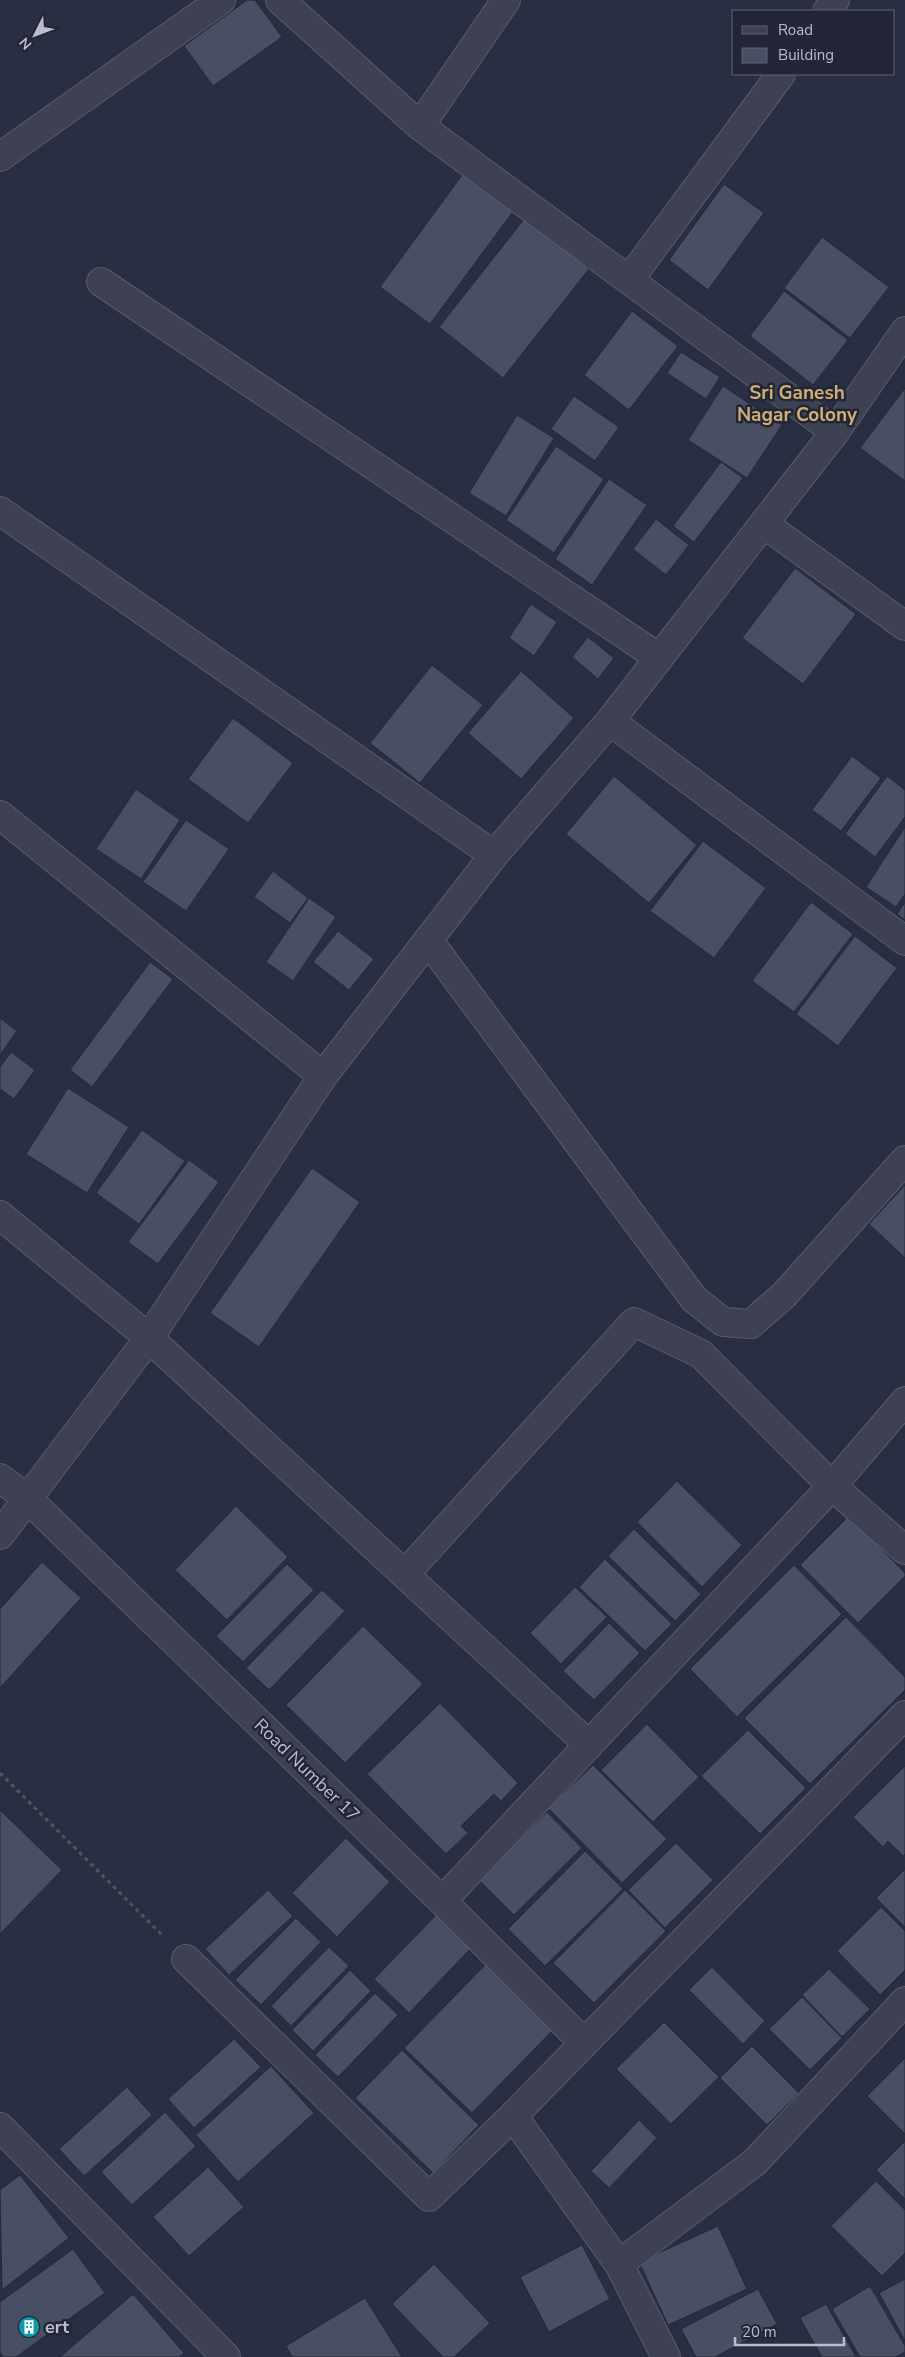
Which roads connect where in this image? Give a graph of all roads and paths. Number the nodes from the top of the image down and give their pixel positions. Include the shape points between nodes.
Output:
1 (221, 0) edge
2 (280, 0) edge
3 (506, 0) edge
4 (780, 75) edge
5 (420, 126) junction
6 (0, 157) edge
7 (629, 280) junction
8 (101, 282) dead end
9 (905, 331) edge
10 (835, 432) junction
11 (0, 511) edge
12 (764, 524) junction
13 (905, 626) edge
14 (658, 658) junction
15 (610, 721) junction
16 (0, 815) edge
17 (494, 855) junction
18 (428, 940) junction
19 (905, 941) edge
20 (323, 1076) junction
21 (905, 1160) edge
22 (0, 1215) edge
23 (150, 1338) junction
24 (905, 1401) edge
25 (0, 1478) edge
26 (832, 1486) junction
27 (28, 1499) junction
28 (0, 1535) edge
29 (905, 1550) edge
30 (405, 1574) junction
31 (905, 1714) edge
32 (588, 1745) junction
33 (0, 1773) edge
34 (442, 1901) junction
35 (186, 1959) joint
36 (905, 2001) edge
37 (583, 2042) junction
38 (513, 2116) junction
39 (1, 2130) edge
40 (619, 2264) junction
41 (226, 2357) edge
42 (666, 2357) edge

1 - 6 street
2 - 5 street
3 - 5 street
4 - 7 street
5 - 7 street
7 - 10 street
8 - 14 street
9 - 10 street
10 - 12 street
11 - 17 street
12 - 13 street
12 - 14 street
14 - 15 street
15 - 17 street
15 - 19 street
16 - 20 street
17 - 18 street
18 - 20 street
18 - 21 street via 694,1299 723,1322 751,1324 784,1296
20 - 23 street
22 - 23 street
23 - 27 street
23 - 30 street
24 - 26 street
25 - 27 street, Road Number 17
26 - 29 street
26 - 30 street via 701,1354 634,1322
26 - 32 street
27 - 28 street
27 - 34 street, Road Number 17
30 - 32 street
31 - 37 street
32 - 34 street
33 - 35 path
34 - 37 street, Road Number 17
35 - 38 street via 429,2197
36 - 40 street via 755,2162
37 - 38 street
38 - 40 street
39 - 41 street
40 - 42 street

